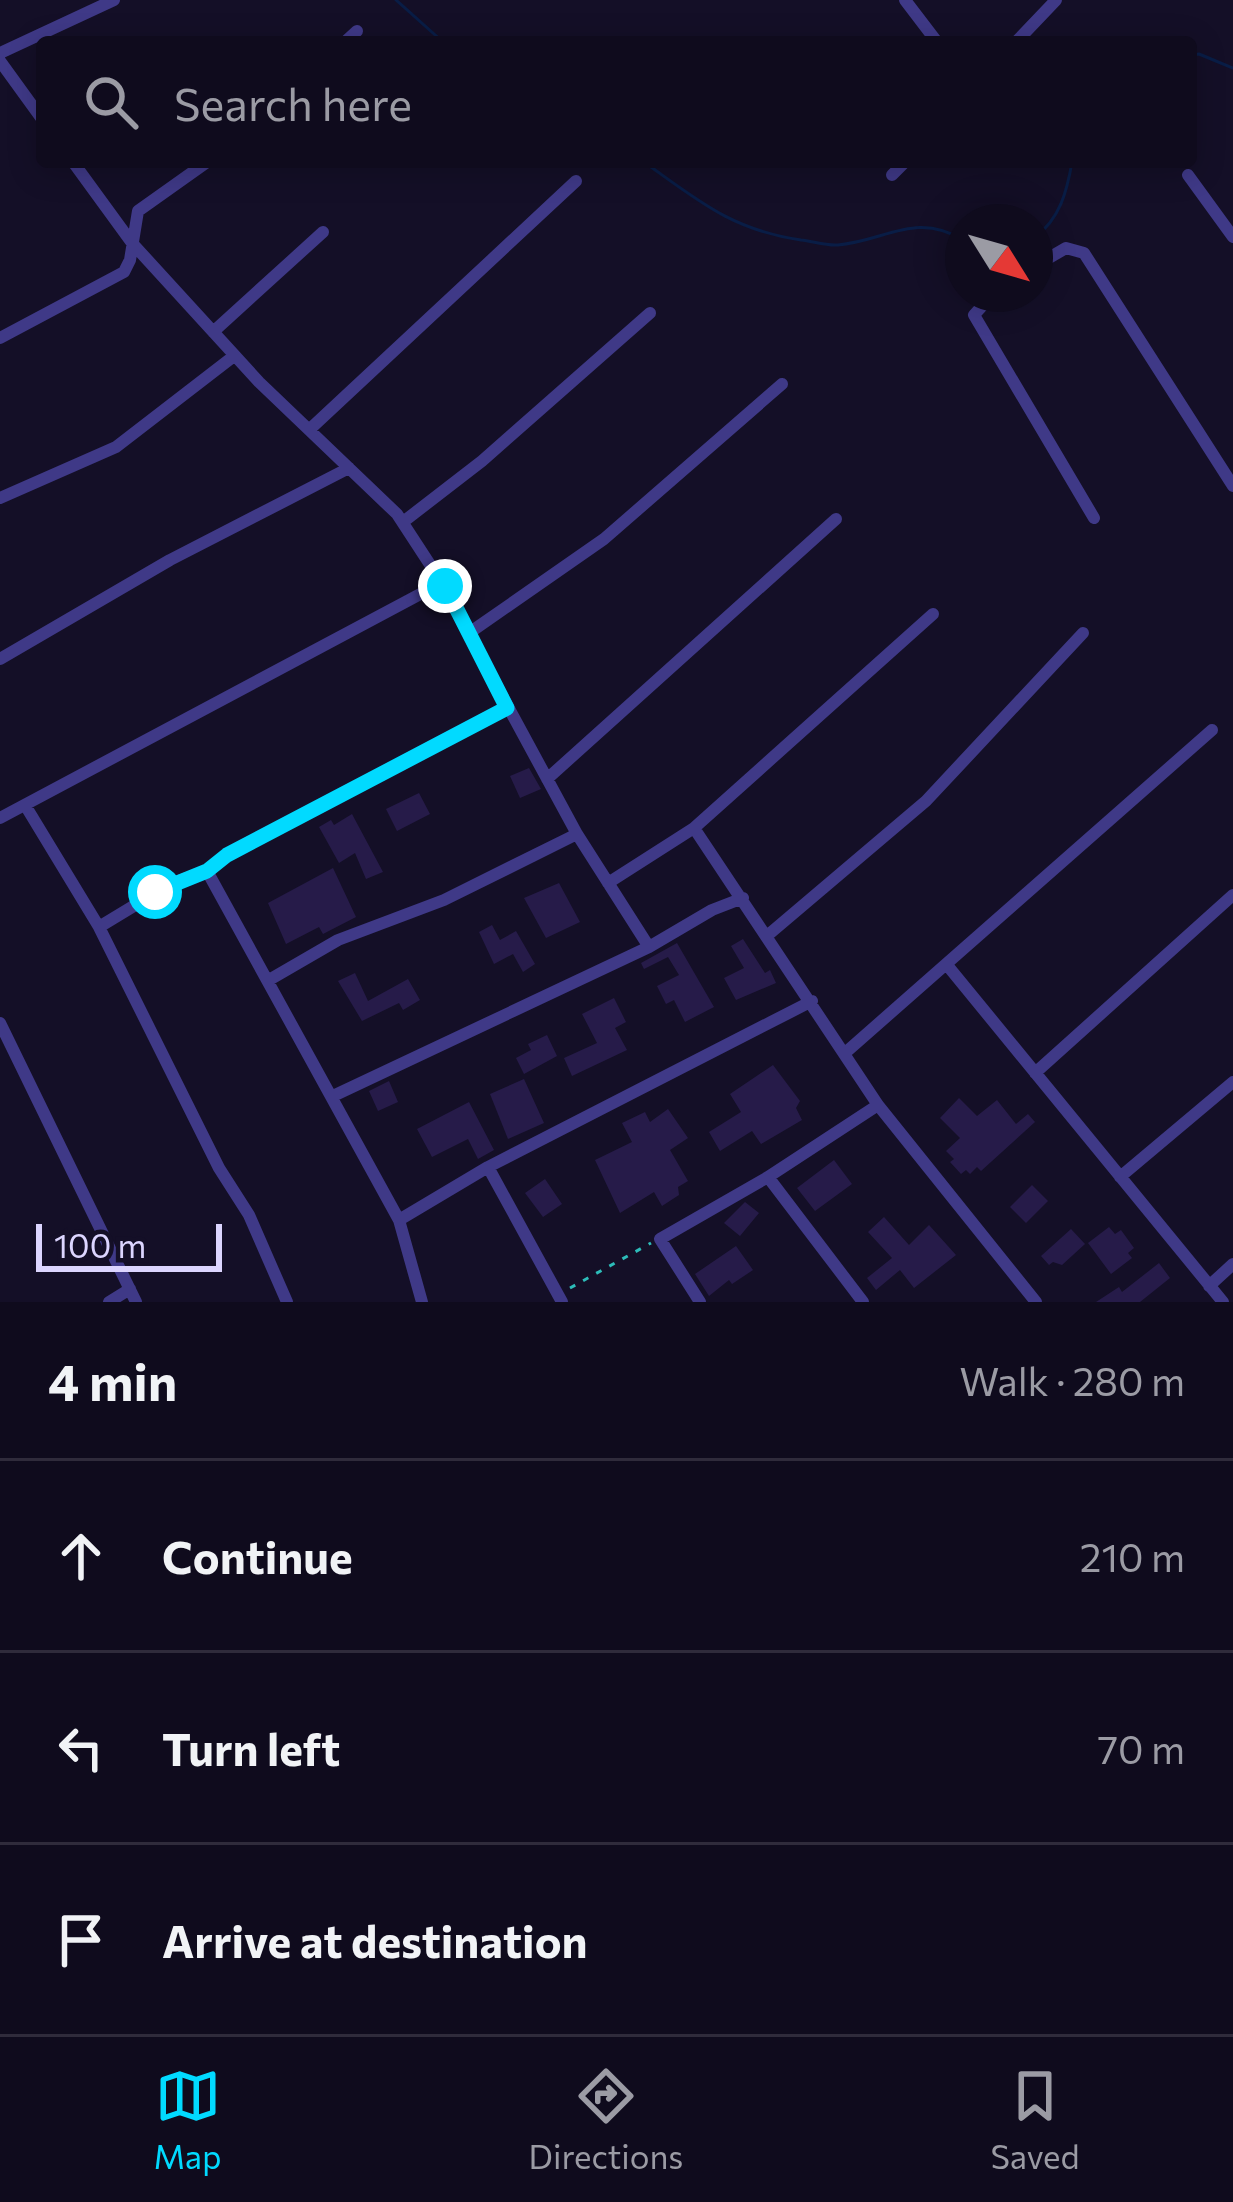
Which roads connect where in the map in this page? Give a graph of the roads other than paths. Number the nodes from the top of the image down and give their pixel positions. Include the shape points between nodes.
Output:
1 (114, 0) edge
2 (904, 0) edge
3 (1056, 0) edge
4 (357, 31) dead end
5 (42, 36) edge
6 (352, 36) edge
7 (932, 36) edge
8 (1022, 36) edge
9 (36, 39) edge
10 (0, 57) edge
11 (36, 110) edge
12 (77, 168) edge
13 (199, 168) edge
14 (899, 168) edge
15 (892, 175) dead end
16 (1188, 175) dead end
17 (576, 181) dead end
18 (323, 232) dead end
19 (1233, 236) edge
20 (132, 243) junction
21 (1053, 256) edge
22 (977, 312) edge
23 (650, 313) dead end
24 (213, 332) junction
25 (0, 337) edge
26 (235, 356) junction
27 (782, 384) dead end
28 (309, 430) junction
29 (349, 467) junction
30 (1233, 486) edge
31 (0, 498) edge
32 (1094, 518) dead end
33 (836, 520) dead end
34 (403, 522) junction
35 (445, 586) junction
36 (933, 614) dead end
37 (469, 633) junction
38 (1083, 633) dead end
39 (0, 659) edge
40 (507, 708) junction
41 (1211, 730) dead end
42 (547, 778) junction
43 (25, 805) junction
44 (0, 818) edge
45 (694, 828) junction
46 (577, 834) junction
47 (207, 871) junction
48 (608, 883) junction
49 (1233, 895) edge
50 (743, 898) junction
51 (99, 927) junction
52 (768, 935) junction
53 (650, 946) junction
54 (947, 965) junction
55 (268, 980) junction
56 (812, 1001) junction
57 (0, 1023) edge
58 (845, 1053) junction
59 (1035, 1072) junction
60 (1233, 1082) edge
61 (333, 1096) junction
62 (878, 1105) junction
63 (488, 1167) junction
64 (768, 1177) junction
65 (1120, 1177) junction
66 (400, 1220) junction
67 (1233, 1264) edge
68 (1209, 1286) junction
69 (133, 1295) edge
70 (560, 1298) edge
71 (109, 1302) edge
72 (287, 1302) edge
73 (422, 1302) edge
74 (700, 1302) edge
75 (863, 1302) edge
76 (1036, 1302) edge
77 (1222, 1302) edge

1 - 5 street
2 - 7 street
3 - 8 street
4 - 6 street
9 - 10 street
10 - 11 street
12 - 20 street
13 - 20 street via 138,211
14 - 15 street
16 - 19 street
17 - 28 street
18 - 24 street
20 - 24 street
20 - 25 street via 124,272 111,282
21 - 30 street via 1066,248 1084,253
22 - 32 street
23 - 34 street
24 - 26 street
26 - 28 street
26 - 31 street via 116,447
27 - 37 street via 604,539
28 - 29 street
29 - 34 street
29 - 39 street
33 - 42 street
34 - 35 street
35 - 37 street
35 - 43 street
36 - 45 street
37 - 40 street
38 - 52 street via 926,801
40 - 42 street
40 - 47 street
41 - 54 street
42 - 46 street
43 - 44 street
43 - 51 street
45 - 48 street
45 - 50 street
46 - 48 street
46 - 55 street via 444,900 338,940
47 - 51 street
47 - 55 street
48 - 53 street
49 - 59 street
50 - 52 street
50 - 53 street
51 - 72 street
52 - 56 street
53 - 61 street
54 - 58 street
54 - 59 street
55 - 61 street
56 - 58 street
56 - 63 street
57 - 69 street
58 - 62 street
59 - 65 street
60 - 65 street
61 - 66 street
62 - 64 street
62 - 76 street
63 - 66 street
63 - 70 street
64 - 74 street via 660,1239
64 - 75 street
65 - 68 street
66 - 73 street
67 - 68 street
68 - 77 street
69 - 71 street

